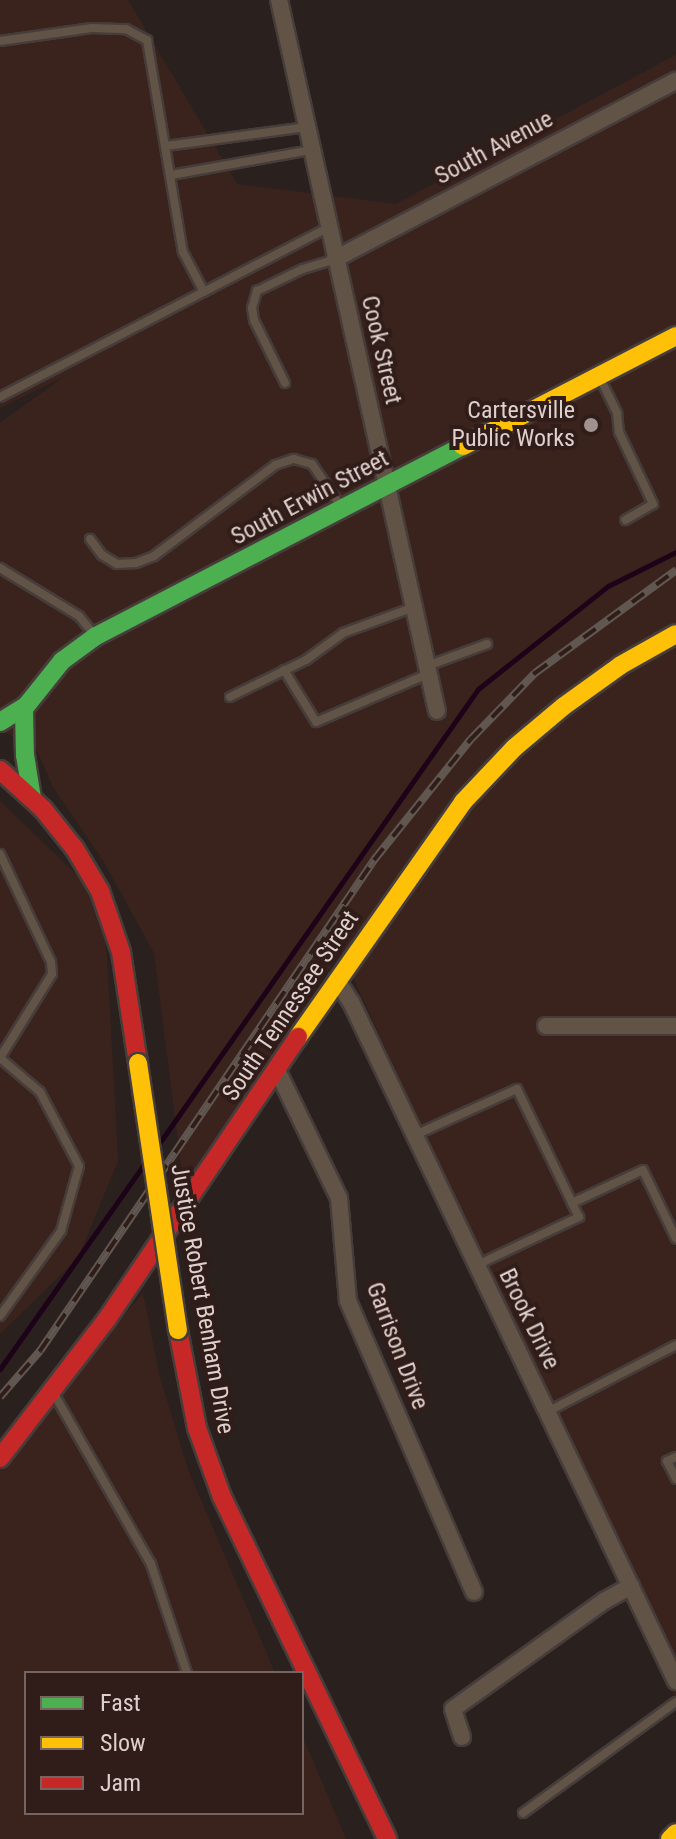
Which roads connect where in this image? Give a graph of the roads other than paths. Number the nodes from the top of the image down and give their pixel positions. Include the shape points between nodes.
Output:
1 (279, 0) edge
2 (0, 41) edge
3 (676, 81) edge
4 (307, 127) junction
5 (166, 146) junction
6 (312, 150) junction
7 (171, 175) junction
8 (328, 228) junction
9 (335, 259) junction
10 (204, 292) junction
11 (676, 336) edge
12 (599, 376) junction
13 (285, 383) dead end
14 (0, 397) edge
15 (389, 484) junction
16 (342, 508) junction
17 (625, 520) dead end
18 (90, 539) dead end
19 (0, 568) edge
20 (415, 606) junction
21 (676, 634) edge
22 (96, 636) junction
23 (487, 644) dead end
24 (284, 670) junction
25 (428, 670) junction
26 (230, 697) dead end
27 (25, 708) junction
28 (437, 711) dead end
29 (0, 722) edge
30 (0, 744) edge
31 (0, 770) edge
32 (32, 798) junction
33 (0, 854) edge
34 (337, 980) junction
35 (546, 1026) dead end
36 (676, 1026) edge
37 (0, 1058) edge
38 (277, 1070) junction
39 (415, 1135) junction
40 (572, 1203) junction
41 (676, 1239) edge
42 (477, 1265) junction
43 (0, 1316) edge
44 (676, 1345) edge
45 (53, 1393) junction
46 (547, 1412) junction
47 (676, 1457) edge
48 (0, 1458) edge
49 (676, 1479) edge
50 (631, 1586) junction
51 (474, 1592) dead end
52 (186, 1671) edge
53 (676, 1681) edge
54 (676, 1702) edge
55 (462, 1737) dead end
56 (523, 1813) dead end
57 (676, 1833) edge
58 (387, 1839) edge
59 (670, 1839) edge

1 - 4 street, Cook Street
2 - 5 lane via 92,28 126,29 147,40
3 - 9 street, South Avenue
4 - 5 lane
4 - 6 street, Cook Street
5 - 7 lane
6 - 7 lane
6 - 8 street, Cook Street
7 - 10 lane via 183,252
8 - 9 street, Cook Street
8 - 10 lane
9 - 13 lane via 257,291 254,320
9 - 15 street, Cook Street
10 - 14 lane
11 - 12 street, South Erwin Street
12 - 15 street, South Erwin Street
12 - 17 lane via 653,504
15 - 16 street, South Erwin Street
15 - 20 street, Cook Street
16 - 18 lane via 312,464 294,459 275,465 154,556 117,564
16 - 22 street, South Erwin Street
19 - 22 lane via 79,616
20 - 24 lane via 343,633
20 - 25 street, Cook Street
21 - 34 street, South Tennessee Street via 592,685 492,770 426,851
22 - 27 street, South Erwin Street via 62,661
23 - 25 lane
24 - 25 lane via 316,722
24 - 26 lane
25 - 28 street, Cook Street
27 - 29 street
27 - 30 street, South Erwin Street
27 - 32 street
31 - 32 street, Justice Robert Benham Drive
32 - 58 street, Justice Robert Benham Drive, bridge via 75,849 108,910 127,977 194,1418 217,1485
33 - 37 lane via 52,974
34 - 38 street, South Tennessee Street
34 - 39 street, Brook Drive
35 - 36 street
37 - 43 lane via 40,1092 79,1166 61,1231
38 - 45 street, South Tennessee Street
38 - 51 street, Garrison Drive via 339,1198 348,1301
39 - 40 lane via 517,1089
39 - 42 street, Brook Drive
40 - 41 lane via 643,1170
40 - 42 lane via 579,1217
42 - 46 street, Brook Drive
44 - 46 lane
45 - 48 street, South Tennessee Street
45 - 52 lane via 151,1564
46 - 50 street, Brook Drive
47 - 49 lane via 667,1461
50 - 53 street, Brook Drive
50 - 55 street via 453,1709
54 - 56 lane
57 - 59 street

